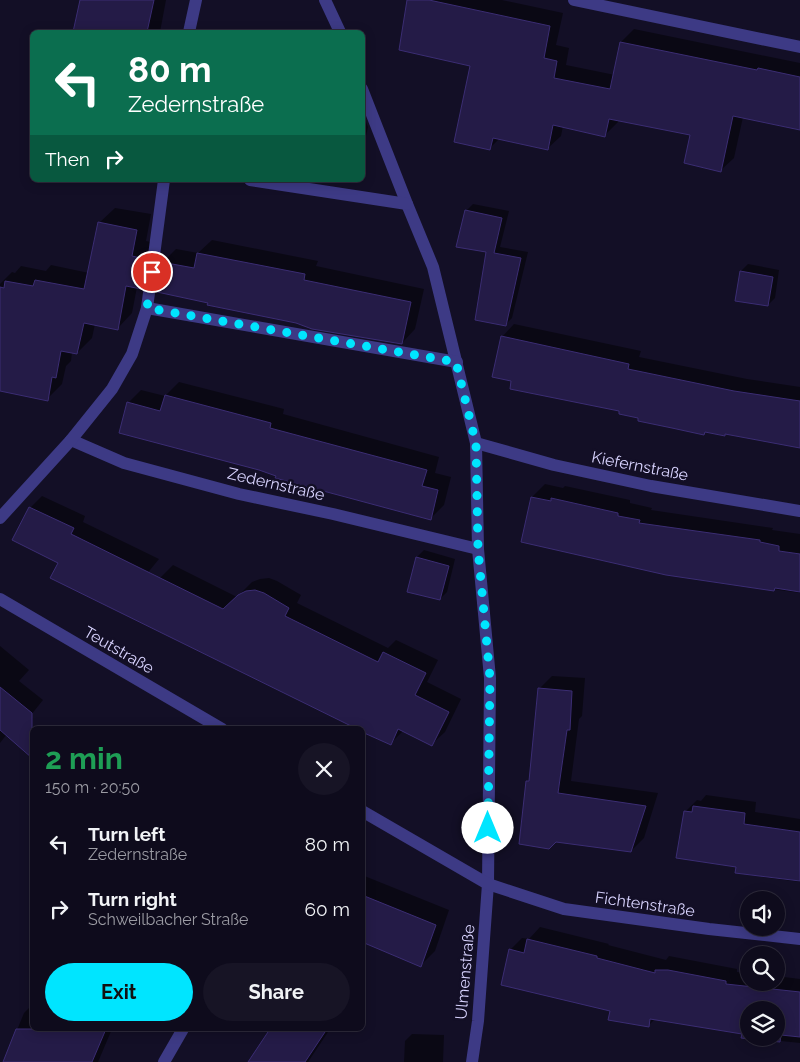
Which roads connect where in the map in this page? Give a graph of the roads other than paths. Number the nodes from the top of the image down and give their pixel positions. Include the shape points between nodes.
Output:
1 (196, 0) edge
2 (325, 0) edge
3 (574, 0) edge
4 (189, 30) edge
5 (339, 30) edge
6 (800, 47) edge
7 (365, 97) edge
8 (164, 182) edge
9 (263, 182) edge
10 (407, 204) junction
11 (147, 308) junction
12 (456, 362) junction
13 (71, 440) junction
14 (476, 444) junction
15 (800, 511) edge
16 (0, 518) edge
17 (478, 549) junction
18 (0, 599) edge
19 (217, 726) edge
20 (365, 813) edge
21 (488, 884) junction
22 (800, 939) edge
23 (182, 1031) edge
24 (164, 1062) edge
25 (472, 1062) edge

1 - 4 street
2 - 5 street
3 - 6 street
7 - 10 street
8 - 11 street
9 - 10 street
10 - 12 street via 433,266
11 - 12 street
11 - 13 street via 132,354 112,389
12 - 14 street
13 - 16 street
13 - 17 street, Zedernstraße via 124,463 230,492
14 - 15 street, Kiefernstraße via 641,484
14 - 17 street
17 - 21 street via 490,678
18 - 19 street, Teutstraße
20 - 21 street
21 - 22 street, Fichtenstraße via 564,909
21 - 25 street, Ulmenstraße
23 - 24 street

